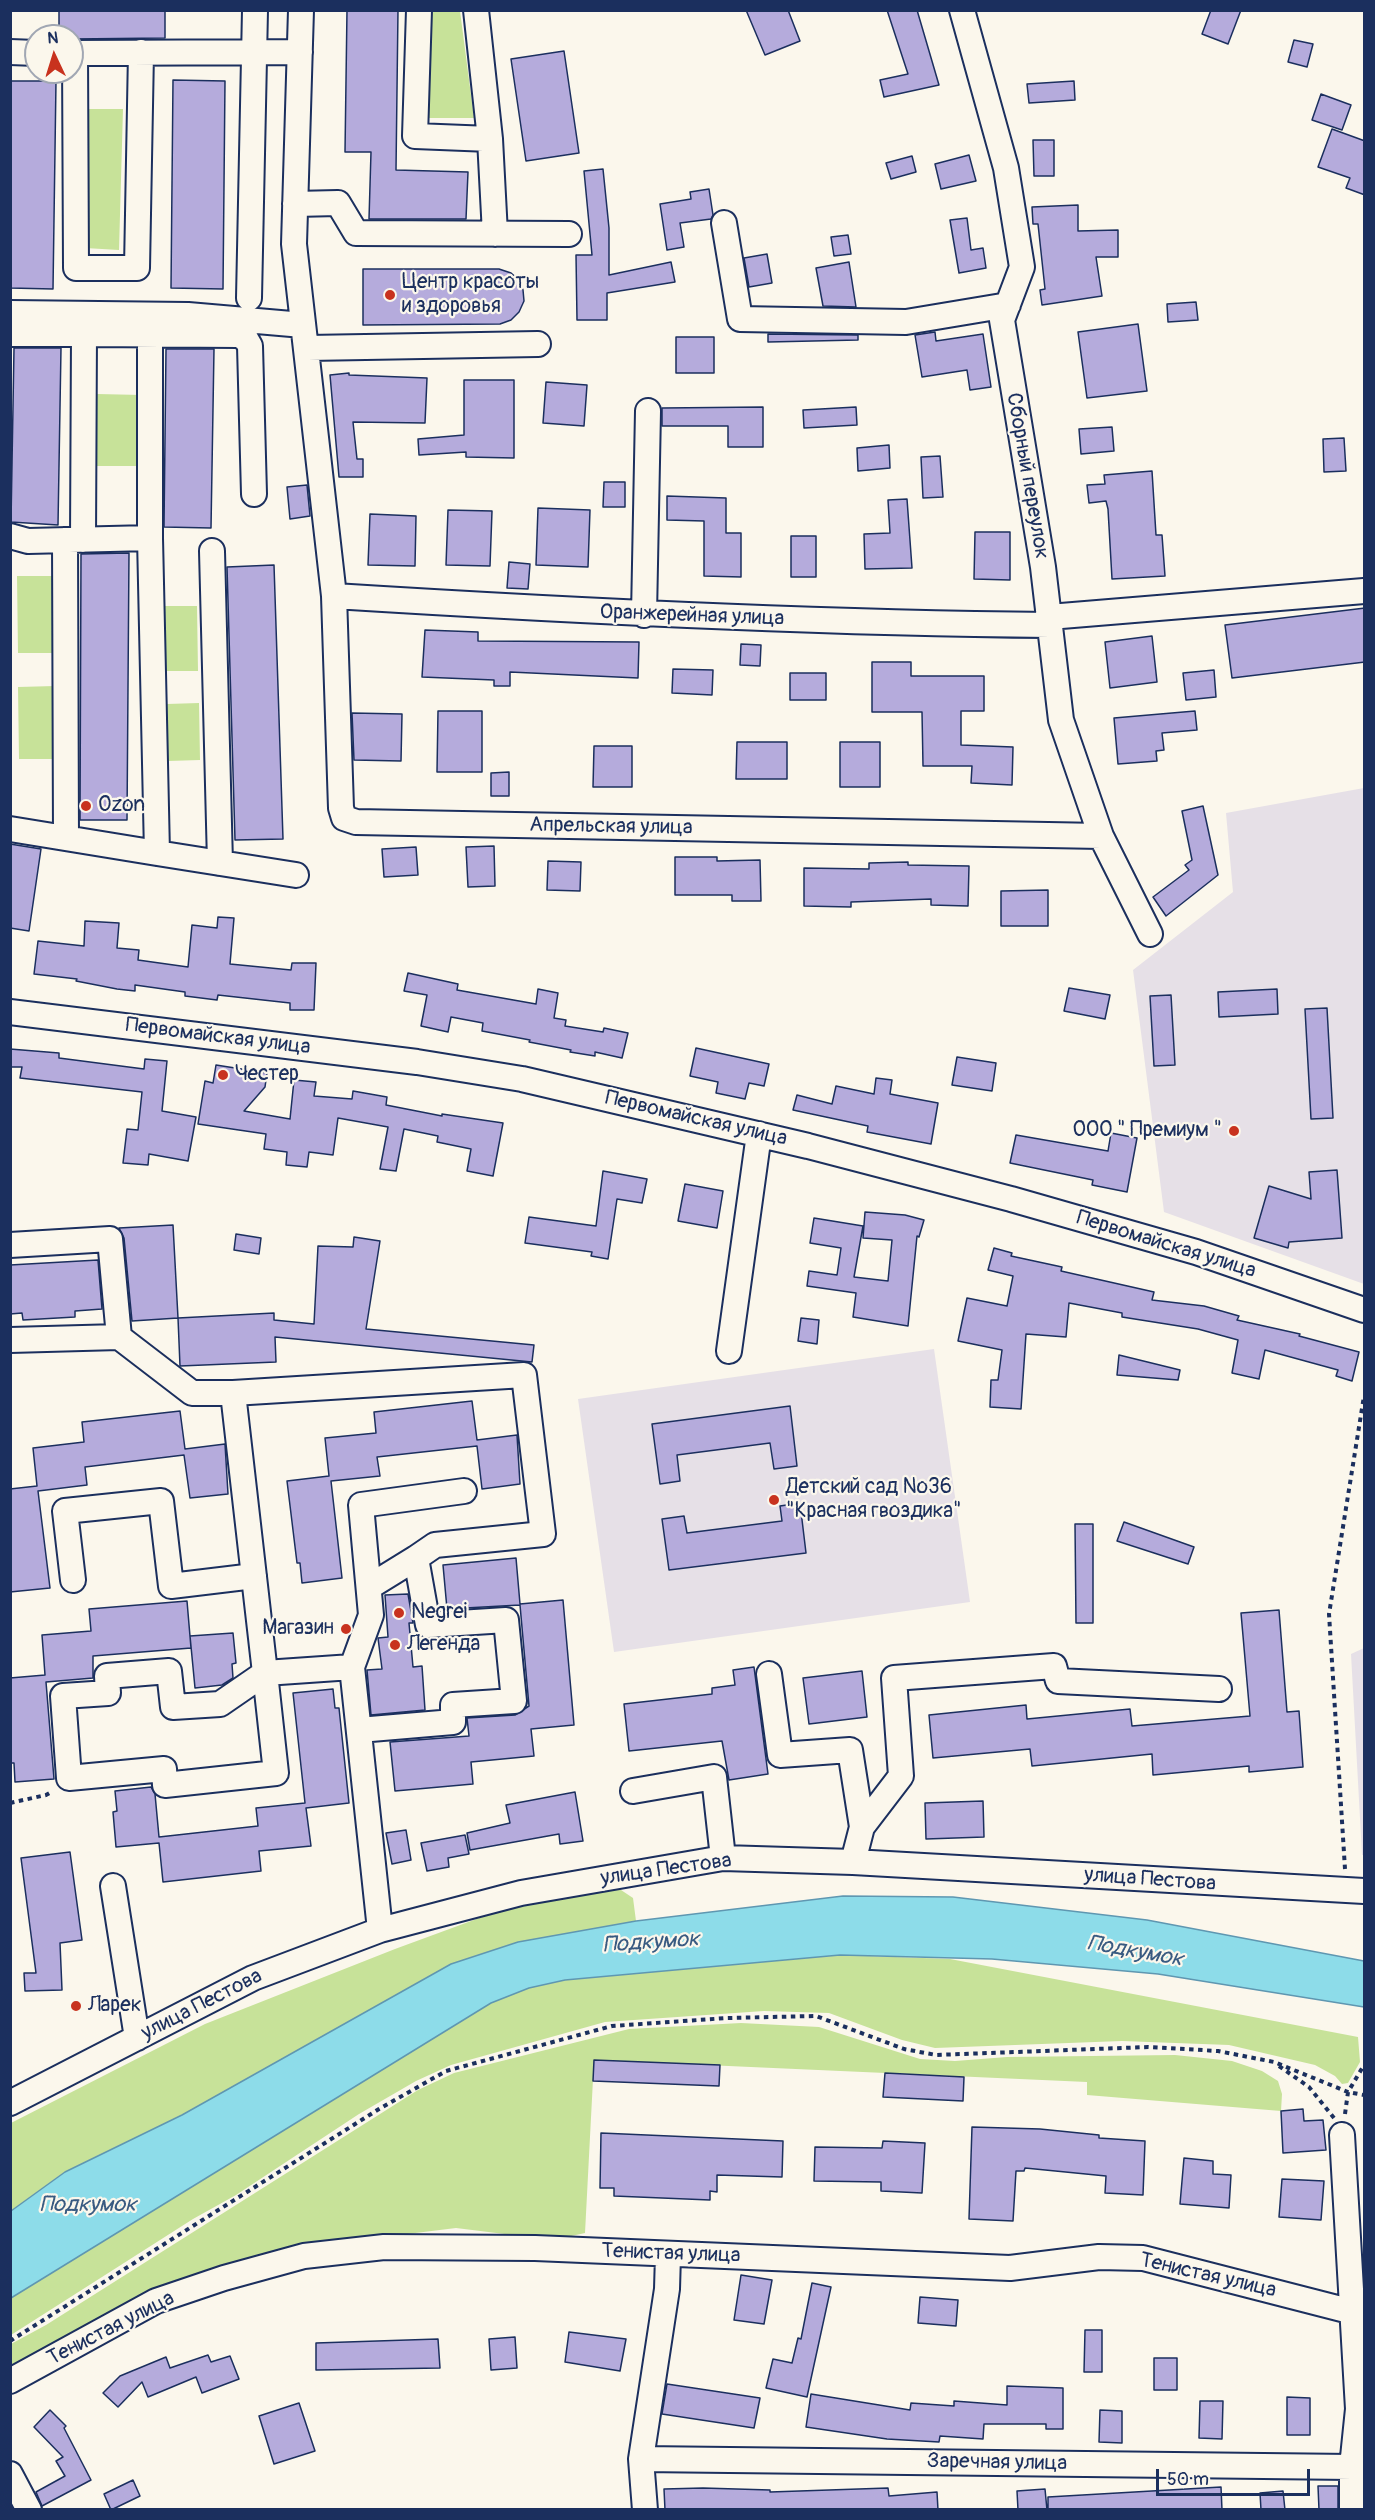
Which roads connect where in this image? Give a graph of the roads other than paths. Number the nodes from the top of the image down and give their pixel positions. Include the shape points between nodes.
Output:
1 (255, 10) edge
2 (301, 10) edge
3 (419, 10) edge
4 (476, 10) edge
5 (962, 10) edge
6 (254, 51) junction
7 (141, 52) junction
8 (300, 52) junction
9 (84, 53) edge
10 (74, 84) edge
11 (490, 139) junction
12 (295, 204) junction
13 (724, 223) dead end
14 (495, 234) junction
15 (569, 234) dead end
16 (249, 298) dead end
17 (1008, 304) junction
18 (10, 313) edge
19 (10, 334) edge
20 (84, 334) junction
21 (150, 334) junction
22 (305, 337) junction
23 (538, 344) dead end
24 (648, 411) dead end
25 (254, 494) dead end
26 (10, 536) edge
27 (150, 538) junction
28 (74, 540) junction
29 (212, 551) dead end
30 (1365, 591) edge
31 (334, 596) junction
32 (644, 615) junction
33 (1050, 621) junction
34 (10, 829) edge
35 (1101, 836) junction
36 (66, 838) junction
37 (157, 853) junction
38 (220, 863) junction
39 (296, 875) dead end
40 (1150, 934) dead end
41 (10, 1012) edge
42 (759, 1134) junction
43 (10, 1245) edge
44 (1365, 1310) edge
45 (119, 1337) junction
46 (10, 1340) edge
47 (729, 1351) dead end
48 (233, 1393) junction
49 (464, 1491) dead end
50 (416, 1558) junction
51 (255, 1576) junction
52 (73, 1580) dead end
53 (369, 1587) junction
54 (352, 1667) junction
55 (265, 1673) junction
56 (770, 1674) dead end
57 (1219, 1689) dead end
58 (359, 1730) junction
59 (633, 1791) dead end
60 (862, 1827) junction
61 (723, 1858) junction
62 (853, 1862) junction
63 (113, 1886) dead end
64 (1355, 1890) edge
65 (380, 1929) junction
66 (137, 2038) junction
67 (10, 2103) edge
68 (1342, 2135) road end
69 (668, 2254) junction
70 (1353, 2312) junction
71 (10, 2381) edge
72 (1361, 2409) edge
73 (641, 2459) junction
74 (1352, 2468) junction
75 (10, 2474) edge
76 (27, 2509) edge
77 (645, 2510) edge
78 (1352, 2510) edge

1 - 6 street
2 - 8 street
3 - 11 street via 415,136
4 - 11 street
5 - 17 street, Сборный переулок via 1006,168 1022,267
6 - 7 street
6 - 8 street
6 - 16 street
7 - 9 street
7 - 10 street via 137,268 76,268
8 - 12 street
11 - 14 street
12 - 14 street via 338,203 356,234
12 - 22 street via 294,244
13 - 17 street via 740,320 906,322
14 - 15 street
17 - 33 street, Сборный переулок via 1002,320
18 - 22 street via 188,315
19 - 20 street
20 - 21 street
20 - 28 street
21 - 25 street via 239,335 250,345
21 - 27 street
22 - 23 street
22 - 31 street
24 - 32 street
26 - 28 street via 28,541
27 - 28 street
27 - 37 street
28 - 36 street
29 - 38 street
30 - 33 street, Оранжерейная улица
31 - 32 street, Оранжерейная улица
31 - 35 street, Апрельская улица via 341,808 344,818 356,822
32 - 33 street, Оранжерейная улица via 888,624
33 - 35 street, Сборный переулок via 1061,720
34 - 36 street
35 - 40 street, Сборный переулок
36 - 37 street
37 - 38 street
38 - 39 street
41 - 42 street, Первомайская улица via 405,1060 511,1077
42 - 44 street, Первомайская улица via 1196,1252
42 - 47 street
43 - 45 street via 110,1239
45 - 46 street
45 - 48 street via 192,1393
48 - 50 street via 524,1375 543,1534 435,1545
48 - 51 street
49 - 53 street via 361,1504
50 - 53 street
50 - 58 street via 428,1625 506,1620 514,1701 453,1705 453,1722
51 - 52 street via 171,1586 161,1501 65,1511
51 - 55 street
53 - 54 street via 371,1615
54 - 55 street
54 - 58 street
55 - 55 street via 276,1773 165,1785 164,1769 69,1778 63,1696 108,1693 107,1676 169,1671 173,1707 220,1704
56 - 60 street via 780,1755 850,1750
57 - 60 street via 1058,1681 1054,1666 894,1677 901,1776
58 - 65 street
59 - 61 street via 714,1777
60 - 62 street
61 - 62 street, улица Пестова
61 - 65 street, улица Пестова via 521,1893
62 - 64 street, улица Пестова
63 - 66 street
65 - 66 street, улица Пестова via 253,1978
66 - 67 street, улица Пестова
68 - 70 street
69 - 70 street, Тенистая улица via 1010,2268 1100,2257 1143,2258
69 - 71 street, Тенистая улица via 384,2247 304,2256 156,2301
69 - 73 street via 667,2289
70 - 72 street
72 - 74 street
73 - 74 street, Заречная улица
73 - 77 street
74 - 78 street
75 - 76 street

